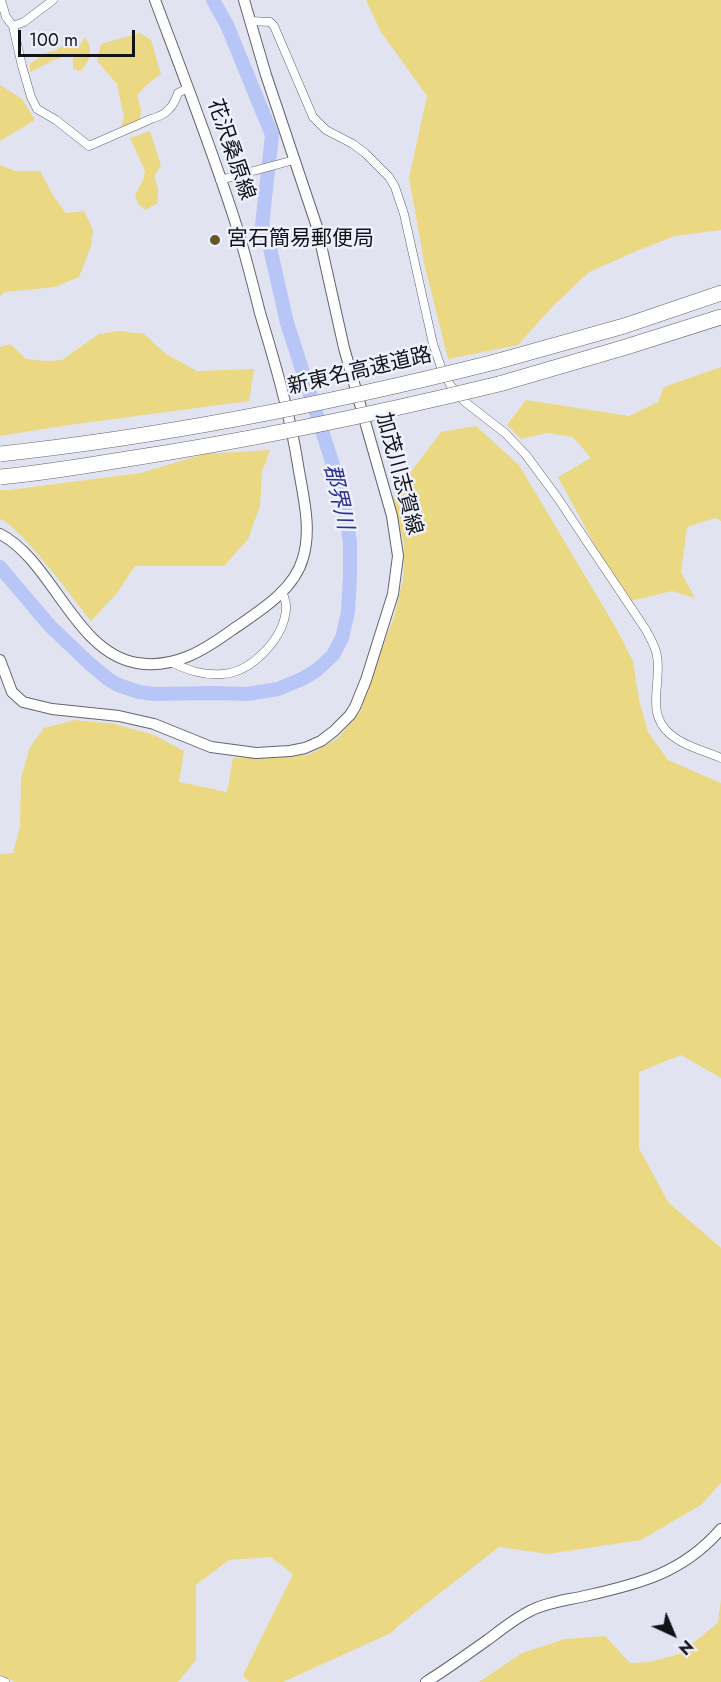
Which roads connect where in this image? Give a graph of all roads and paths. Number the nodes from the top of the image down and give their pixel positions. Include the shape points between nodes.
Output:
1 (1, 0) edge
2 (53, 0) edge
3 (155, 0) edge
4 (244, 0) edge
5 (251, 21) junction
6 (13, 26) junction
7 (188, 88) junction
8 (290, 161) junction
9 (225, 179) junction
10 (721, 293) edge
11 (721, 317) edge
12 (0, 454) edge
13 (0, 477) edge
14 (0, 534) edge
15 (282, 591) junction
16 (0, 660) edge
17 (170, 662) junction
18 (721, 758) edge
19 (721, 1529) edge
20 (0, 1680) edge
21 (4, 1682) edge
22 (426, 1682) edge

1 - 6 street
2 - 6 street
3 - 7 main road, 花沢桑原線
4 - 5 main road, 加茂川志賀線
5 - 8 main road, 加茂川志賀線
5 - 18 street via 270,21 274,26 313,117 326,130 365,153 391,180 404,213 443,373 465,402 505,432 526,455 646,630 657,653 655,708 660,722 671,735
6 - 7 street via 37,109 89,146 161,117 173,107 178,93
7 - 9 main road, 花沢桑原線
8 - 9 street
8 - 16 main road, 加茂川志賀線 via 317,227 344,348 397,542 393,594 355,707 334,731 305,748 237,751 211,747 154,724 23,702 12,692
9 - 15 main road, 花沢桑原線 via 293,438 307,523 303,559
10 - 12 highway, 新東名高速道路, bridge via 624,326 396,387 168,432
11 - 13 highway, 新東名高速道路, bridge via 499,384 400,408 172,452
14 - 17 main road, 花沢桑原線 via 20,548 106,649 137,663
15 - 17 main road, 花沢桑原線 via 210,646
15 - 17 street via 287,607 275,639 240,670 224,674 193,672
19 - 22 main road via 693,1555 654,1578 532,1610
20 - 21 street

